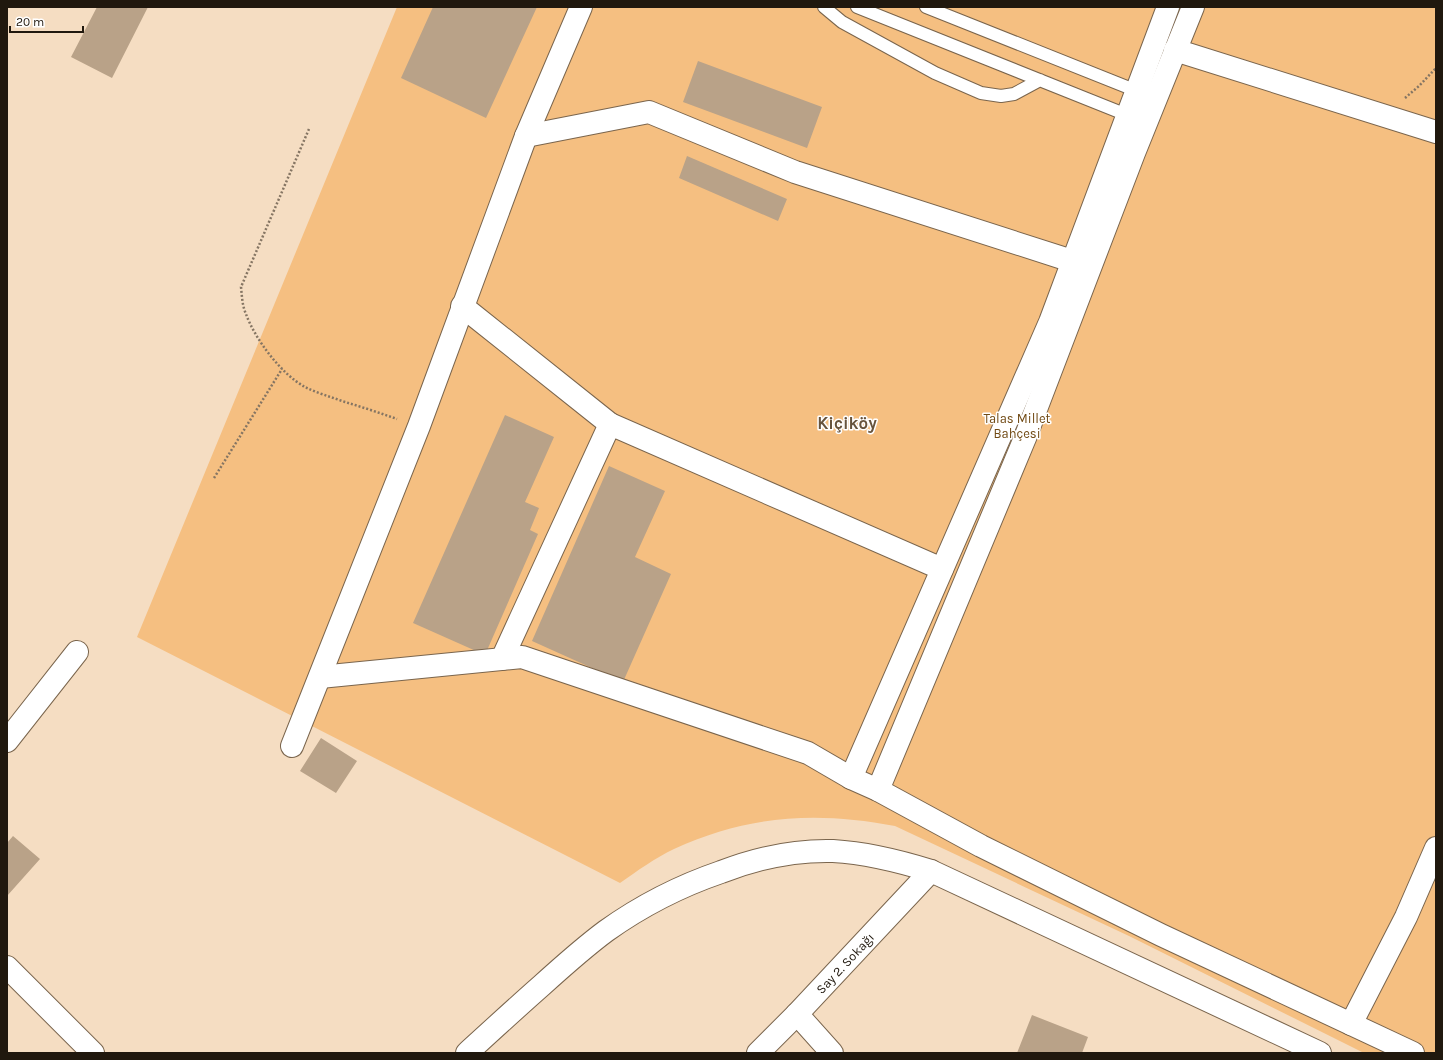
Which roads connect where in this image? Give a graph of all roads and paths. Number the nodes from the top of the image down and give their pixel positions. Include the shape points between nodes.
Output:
1 (581, 7) edge
2 (824, 7) edge
3 (857, 7) edge
4 (926, 7) edge
5 (1168, 7) edge
6 (1193, 7) edge
7 (1175, 50) junction
8 (1436, 68) edge
9 (1040, 80) junction
10 (1136, 91) junction
11 (1127, 114) junction
12 (1383, 116) junction
13 (309, 129) dead end
14 (1436, 132) edge
15 (526, 136) junction
16 (1072, 261) junction
17 (462, 306) junction
18 (282, 369) junction
19 (610, 424) junction
20 (419, 426) junction
21 (214, 478) dead end
22 (942, 569) junction
23 (78, 652) dead end
24 (502, 659) junction
25 (320, 677) junction
26 (7, 741) edge
27 (292, 746) dead end
28 (851, 778) junction
29 (878, 790) junction
30 (1436, 848) edge
31 (931, 871) junction
32 (7, 968) edge
33 (797, 1014) junction
34 (1351, 1024) junction
35 (93, 1053) edge
36 (467, 1053) edge
37 (758, 1053) edge
38 (832, 1053) edge
39 (1320, 1053) edge
40 (1412, 1053) edge

1 - 15 street
2 - 9 lane via 842,22 935,73 981,93 991,96 1014,94
3 - 9 lane
4 - 10 lane
5 - 10 street
6 - 7 street
7 - 12 street
7 - 29 street via 1025,438
8 - 12 path
9 - 11 lane
10 - 11 street
11 - 16 street
12 - 14 street
13 - 18 path via 241,287 242,302 251,325 266,350
15 - 16 street via 649,112 795,172
15 - 17 street
16 - 22 street via 1050,322
17 - 19 street
17 - 20 street
18 - 20 path via 303,386 318,393
18 - 21 path
19 - 22 street
19 - 24 street
20 - 25 street
22 - 28 street
23 - 26 street
24 - 25 street
24 - 28 street via 522,657 808,753
25 - 27 street
28 - 29 street
29 - 34 street via 981,846 1161,935
30 - 34 street via 1406,917
31 - 33 street, Say 2. Sokağı
31 - 36 street via 864,854 802,852 753,861 698,880 662,896 605,932 579,952
31 - 39 street
32 - 35 street
33 - 37 street, Say 2. Sokağı
33 - 38 street
34 - 40 street

